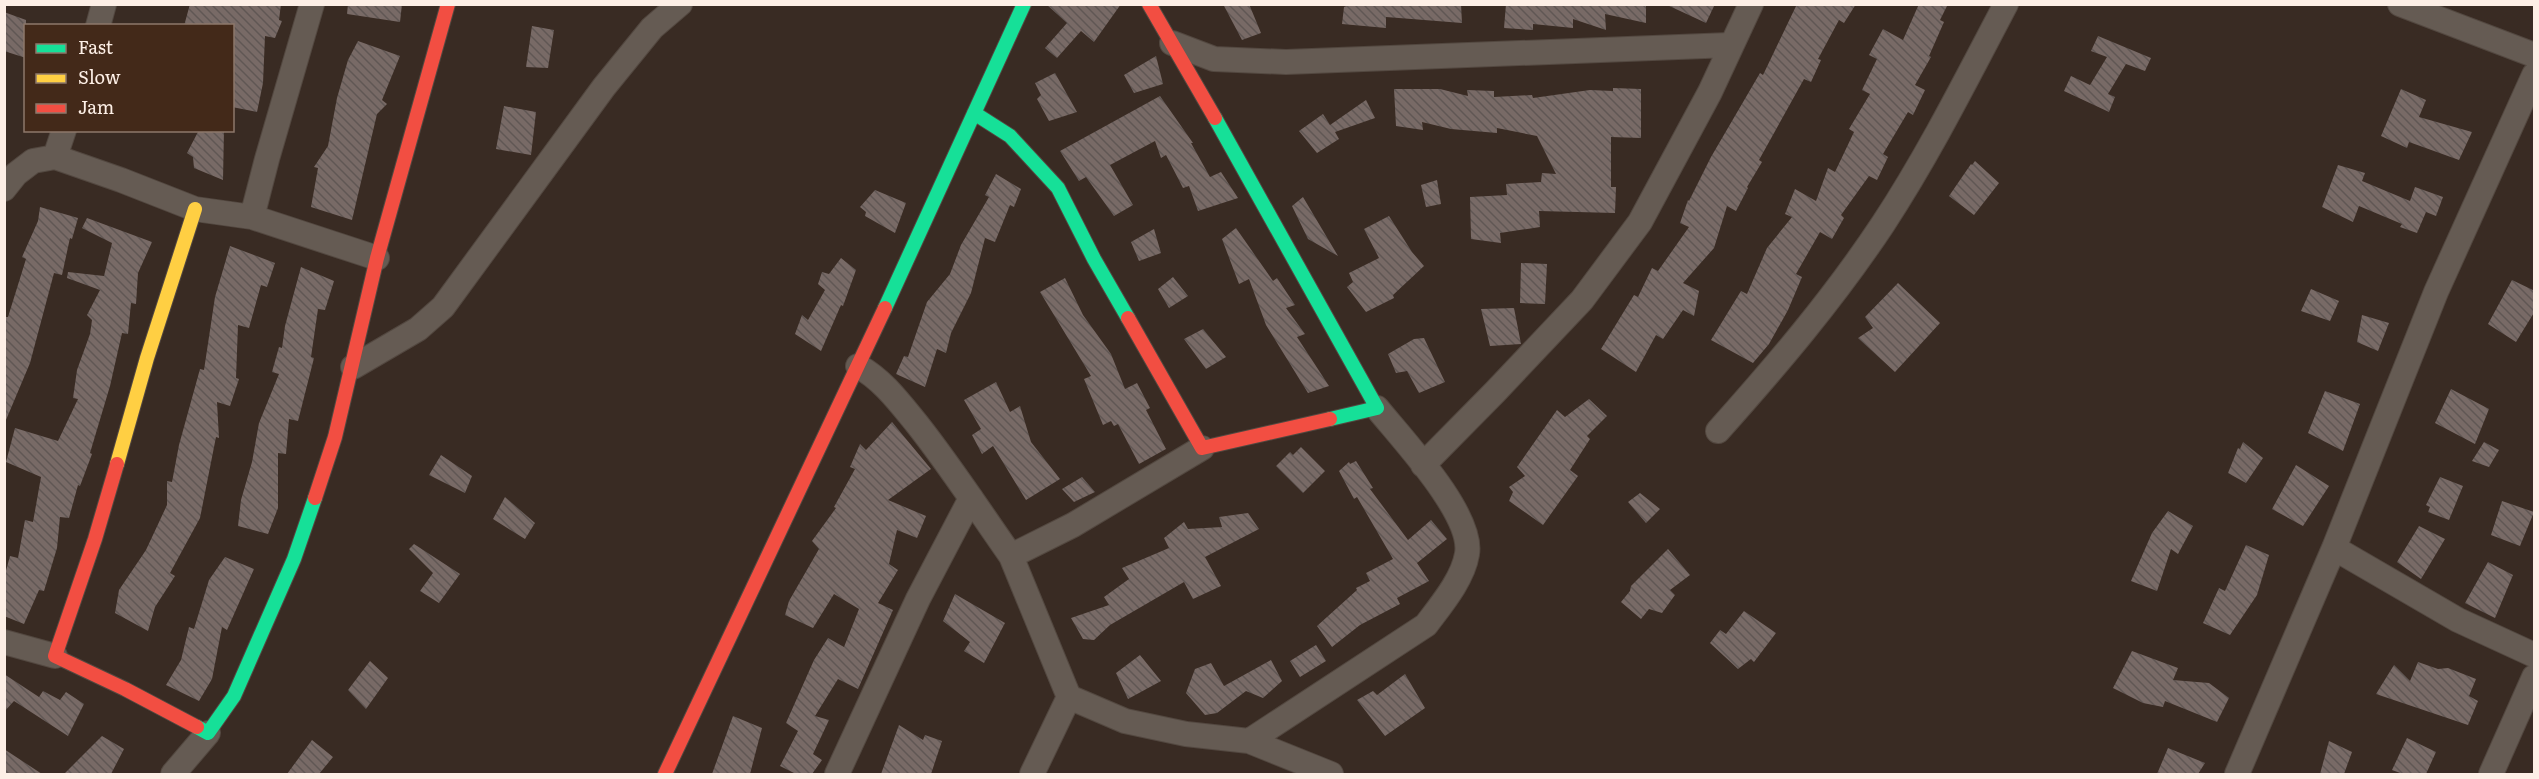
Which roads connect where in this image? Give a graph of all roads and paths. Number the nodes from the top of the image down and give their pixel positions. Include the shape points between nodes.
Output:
1 (105, 4) edge
2 (312, 4) edge
3 (448, 4) edge
4 (680, 4) edge
5 (1024, 4) edge
6 (1149, 4) edge
7 (1751, 4) edge
8 (2006, 4) edge
9 (2400, 4) edge
10 (99, 24) edge
11 (1172, 43) junction
12 (1730, 45) junction
13 (2535, 55) edge
14 (2535, 75) edge
15 (974, 113) junction
16 (63, 132) edge
17 (56, 157) junction
18 (4, 189) edge
19 (195, 209) junction
20 (252, 217) junction
21 (377, 258) junction
22 (858, 366) junction
23 (353, 367) junction
24 (1377, 408) junction
25 (1718, 431) dead end
26 (1202, 448) junction
27 (1423, 465) junction
28 (971, 498) junction
29 (2334, 548) junction
30 (1011, 556) junction
31 (4, 642) edge
32 (2535, 655) edge
33 (55, 656) junction
34 (2534, 681) edge
35 (1069, 697) junction
36 (208, 733) junction
37 (1249, 741) junction
38 (1304, 769) edge
39 (173, 774) edge
40 (665, 774) edge
41 (837, 774) edge
42 (1032, 774) edge
43 (1331, 774) edge
44 (2236, 774) edge
45 (2491, 774) edge

1 - 10 street
2 - 20 street
3 - 21 street
4 - 23 street via 652,28 604,87 443,306 418,329
5 - 15 street
6 - 11 street
7 - 12 street
8 - 25 street via 1936,136 1883,224 1798,341
9 - 13 street
11 - 12 street via 1214,59 1286,62
11 - 24 street
12 - 27 street via 1710,92 1640,222 1582,300
14 - 29 street via 2436,292
15 - 22 street
15 - 26 street via 1010,136 1058,188
16 - 17 street
17 - 18 street via 33,161
17 - 19 street
19 - 20 street
19 - 33 street via 95,539
20 - 21 street
21 - 23 street
22 - 28 street via 890,391 951,466
22 - 40 street
23 - 36 street via 335,437 294,559 234,696
24 - 26 street
24 - 27 street
26 - 30 street via 1072,525
27 - 37 street via 1461,520 1467,537 1467,555 1444,600 1426,625
28 - 30 street
28 - 41 street via 918,599
29 - 32 street via 2458,620
29 - 44 street
30 - 35 street
31 - 33 street
33 - 36 street
34 - 45 street
35 - 37 street via 1125,721 1186,734
35 - 42 street
36 - 39 street
37 - 38 street
38 - 43 street

